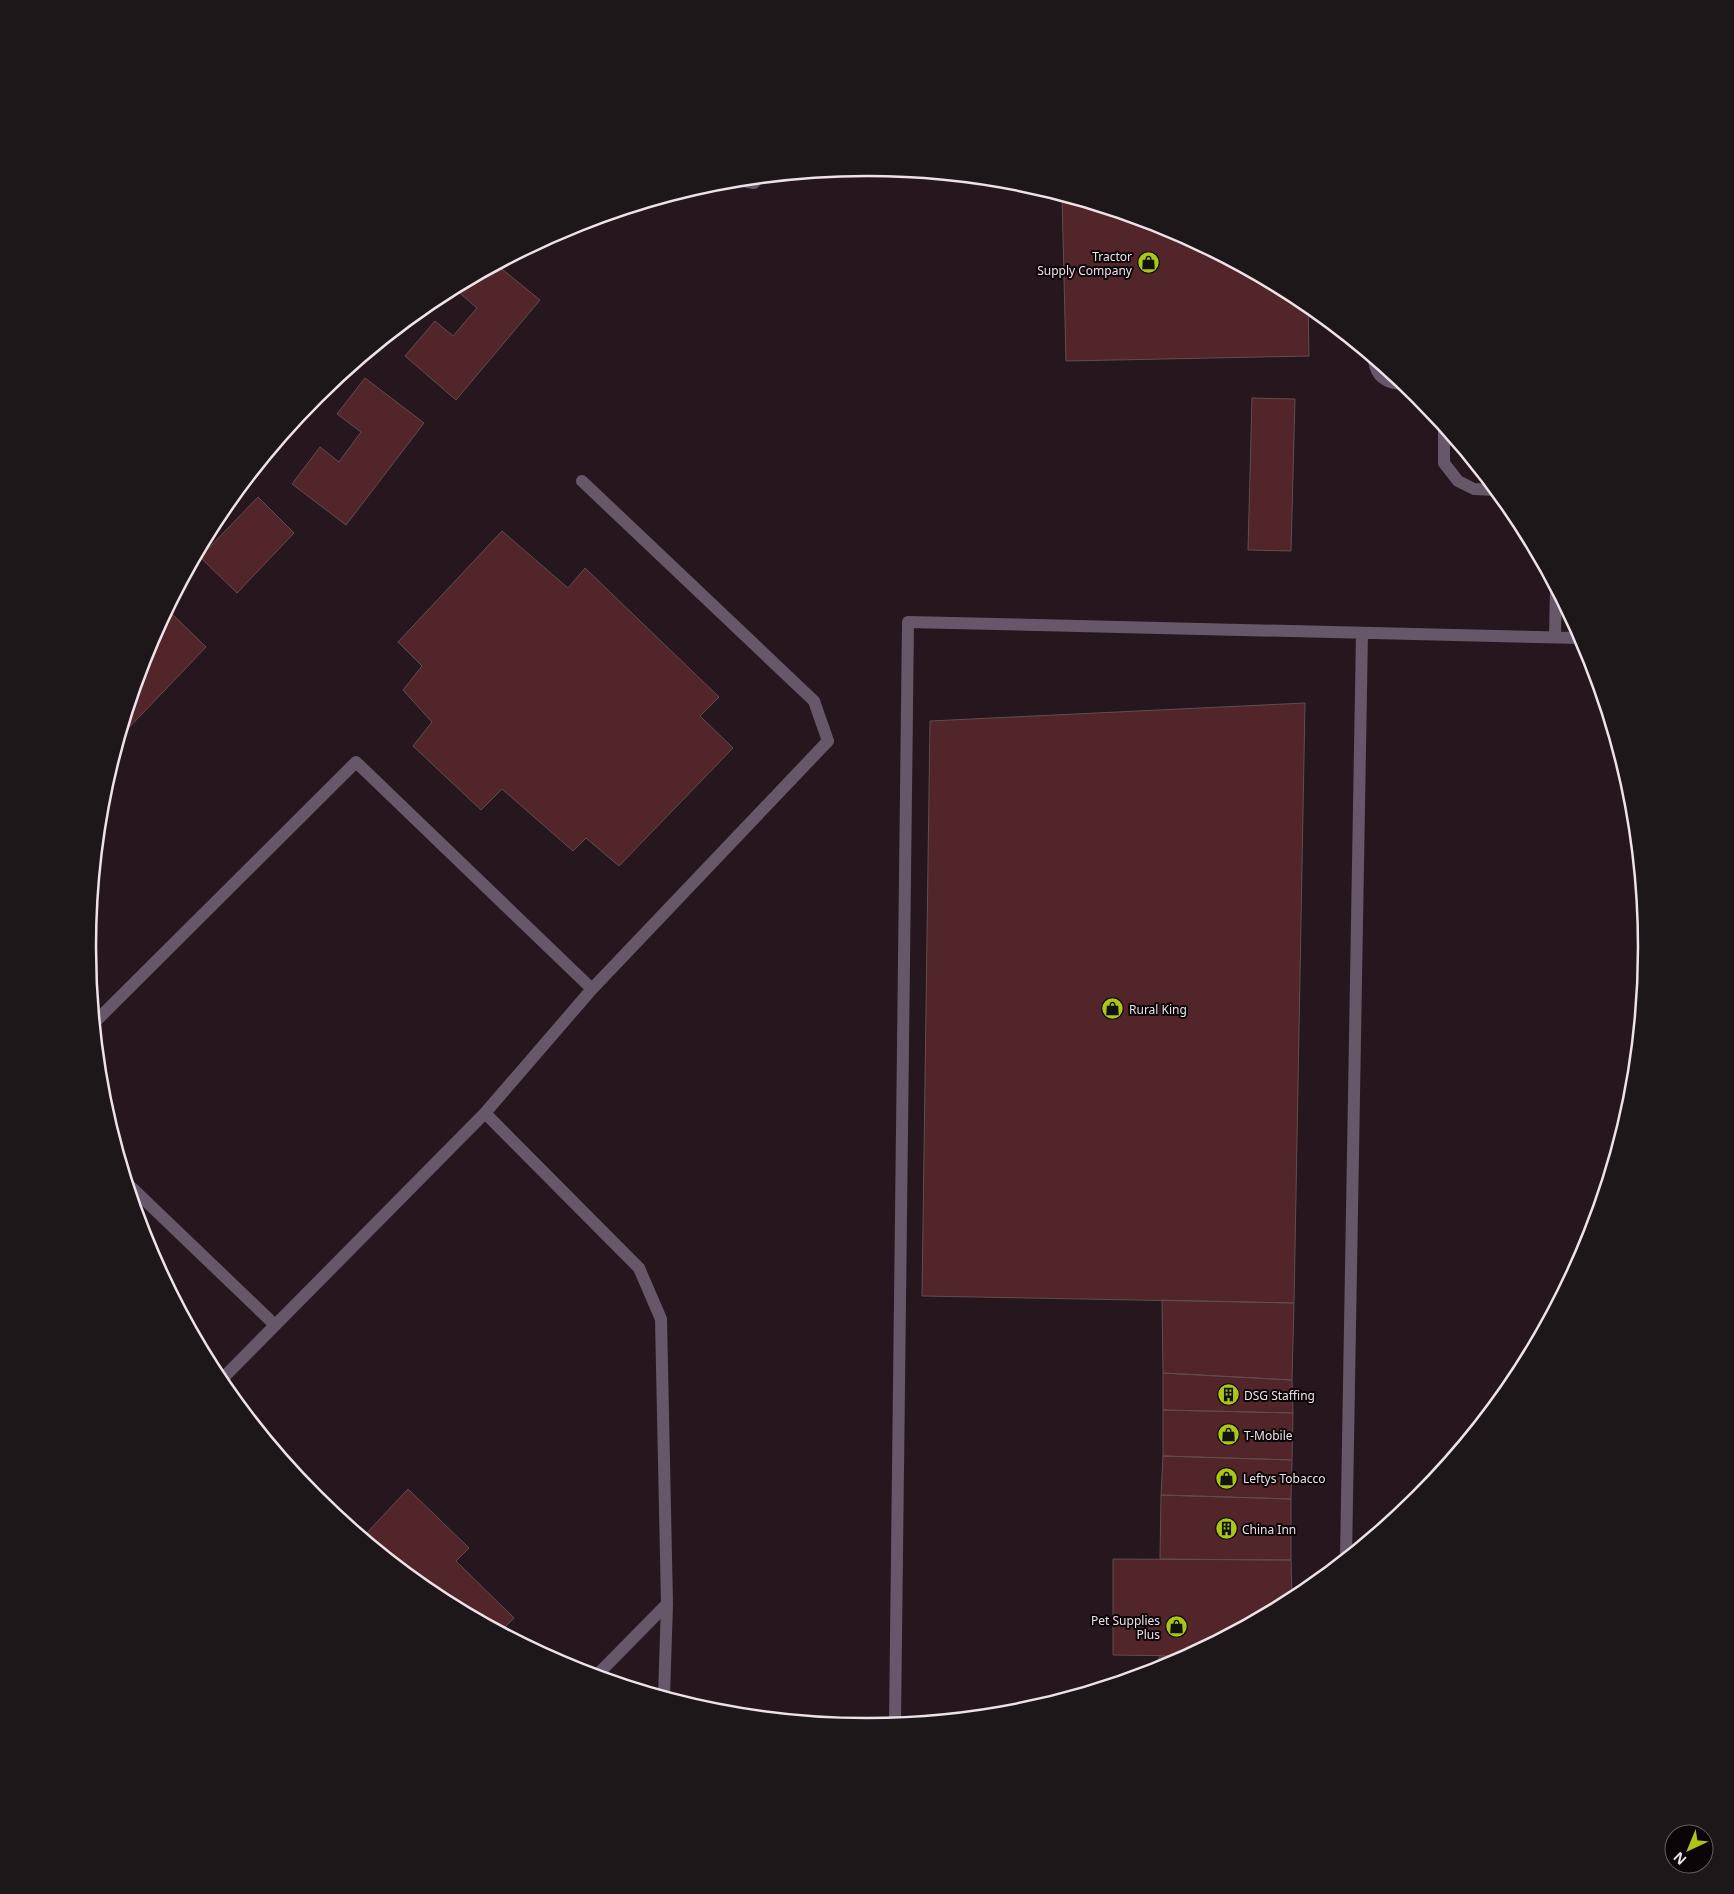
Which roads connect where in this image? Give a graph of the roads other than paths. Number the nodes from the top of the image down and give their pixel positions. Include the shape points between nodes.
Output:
1 (1378, 371) edge
2 (1392, 384) edge
3 (1444, 437) edge
4 (582, 481) dead end
5 (1487, 490) edge
6 (1556, 602) edge
7 (1362, 633) junction
8 (1555, 638) junction
9 (1573, 638) edge
10 (592, 990) junction
11 (100, 1017) edge
12 (485, 1113) junction
13 (136, 1192) edge
14 (275, 1324) junction
15 (226, 1375) edge
16 (1346, 1550) edge
17 (667, 1604) junction
18 (602, 1670) edge
19 (664, 1690) edge
20 (895, 1717) edge

1 - 2 lane via 1380,376
3 - 5 lane via 1444,462 1458,481 1474,490
4 - 10 lane via 814,701 828,741
6 - 8 lane
7 - 8 lane
7 - 16 lane
7 - 20 lane via 908,622
8 - 9 lane
10 - 11 lane via 356,762
10 - 12 lane
12 - 14 lane
12 - 17 lane via 639,1268 661,1319
13 - 14 lane
14 - 15 lane
17 - 18 lane
17 - 19 lane

